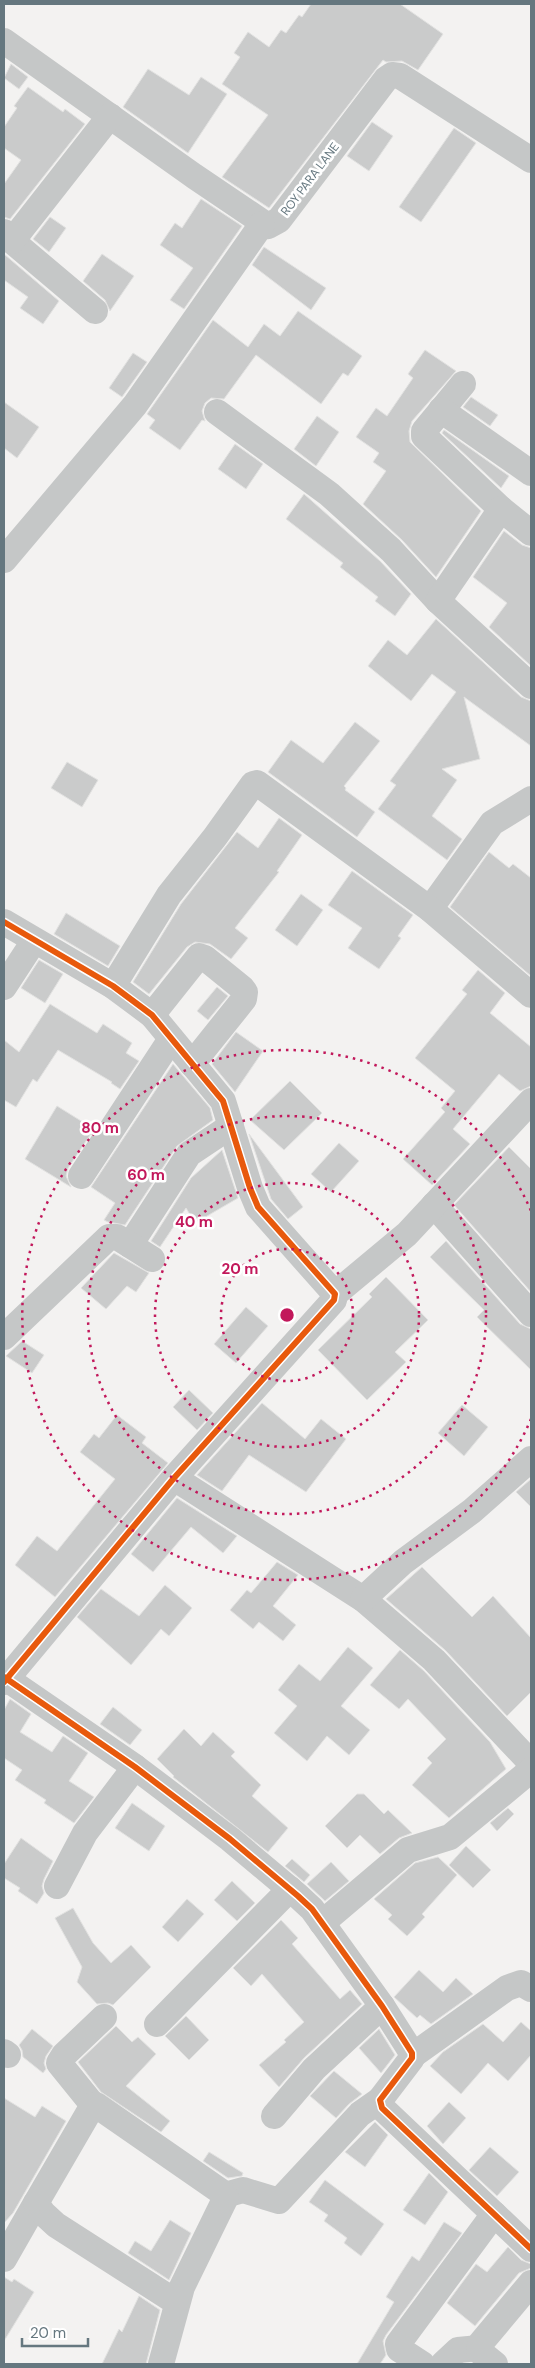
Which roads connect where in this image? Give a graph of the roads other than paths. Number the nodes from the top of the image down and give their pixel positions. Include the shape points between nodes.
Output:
1 (4, 43) edge
2 (110, 116) junction
3 (531, 160) edge
4 (262, 224) junction
5 (8, 236) edge
6 (95, 312) dead end
7 (463, 384) dead end
8 (441, 410) junction
9 (217, 412) dead end
10 (531, 473) edge
11 (502, 510) junction
12 (531, 533) edge
13 (4, 560) edge
14 (438, 601) junction
15 (531, 686) edge
16 (531, 798) edge
17 (430, 909) junction
18 (4, 922) edge
19 (34, 941) junction
20 (113, 986) junction
21 (4, 987) edge
22 (531, 995) edge
23 (152, 1016) junction
24 (171, 1039) junction
25 (192, 1064) junction
26 (531, 1101) edge
27 (231, 1126) junction
28 (80, 1176) dead end
29 (434, 1205) junction
30 (130, 1245) junction
31 (152, 1259) dead end
32 (335, 1294) junction
33 (531, 1314) edge
34 (4, 1337) edge
35 (531, 1459) edge
36 (174, 1478) junction
37 (363, 1599) junction
38 (5, 1679) edge
39 (531, 1763) edge
40 (135, 1766) junction
41 (531, 1770) edge
42 (57, 1886) dead end
43 (290, 1889) junction
44 (322, 1923) junction
45 (531, 1989) edge
46 (382, 2006) junction
47 (104, 2017) dead end
48 (157, 2024) dead end
49 (412, 2056) junction
50 (380, 2100) junction
51 (93, 2105) junction
52 (274, 2116) dead end
53 (225, 2195) junction
54 (36, 2203) junction
55 (494, 2214) junction
56 (531, 2249) edge
57 (4, 2260) edge
58 (531, 2284) edge
59 (176, 2302) junction
60 (487, 2356) edge
61 (161, 2364) edge
62 (422, 2364) edge
63 (443, 2364) edge

1 - 2 street
2 - 4 street
2 - 5 street
3 - 4 street, ROY PARA LANE via 408,80 392,75 279,220 268,226
4 - 13 street via 135,405
5 - 6 street
7 - 8 street
8 - 10 street
8 - 11 street via 424,431 424,436
9 - 14 street via 329,494 391,550
11 - 12 street
11 - 14 street
14 - 15 street
16 - 17 street via 492,823
17 - 20 street via 255,783 169,895
17 - 22 street
18 - 19 street
19 - 20 street
19 - 21 street
20 - 23 street
23 - 24 street
23 - 25 street via 198,956 242,988 244,999
24 - 25 street
24 - 28 street
25 - 27 street via 223,1101
26 - 29 street
27 - 30 street via 190,1154
27 - 32 street via 258,1207
29 - 32 street via 407,1234
29 - 33 street
30 - 31 street
30 - 34 street via 113,1236 105,1239
32 - 36 street via 334,1300
35 - 37 street via 472,1511 403,1562
36 - 37 street
36 - 38 street
37 - 39 street via 434,1660
38 - 40 street
40 - 42 street via 85,1832
40 - 43 street
41 - 44 street via 450,1837 408,1850
43 - 44 street
43 - 48 street
44 - 46 street
45 - 49 street via 521,1983 507,1988
46 - 49 street
46 - 52 street via 314,2069
47 - 51 street via 59,2063
49 - 50 street
50 - 53 street via 360,2114 279,2201 243,2190
50 - 55 street via 382,2108
51 - 53 street via 96,2104
51 - 54 street
53 - 59 street via 227,2200
54 - 57 street
54 - 59 street via 56,2225
55 - 56 street
55 - 62 street via 398,2344 399,2349
58 - 60 street via 482,2341
59 - 61 street
60 - 63 street via 458,2350

